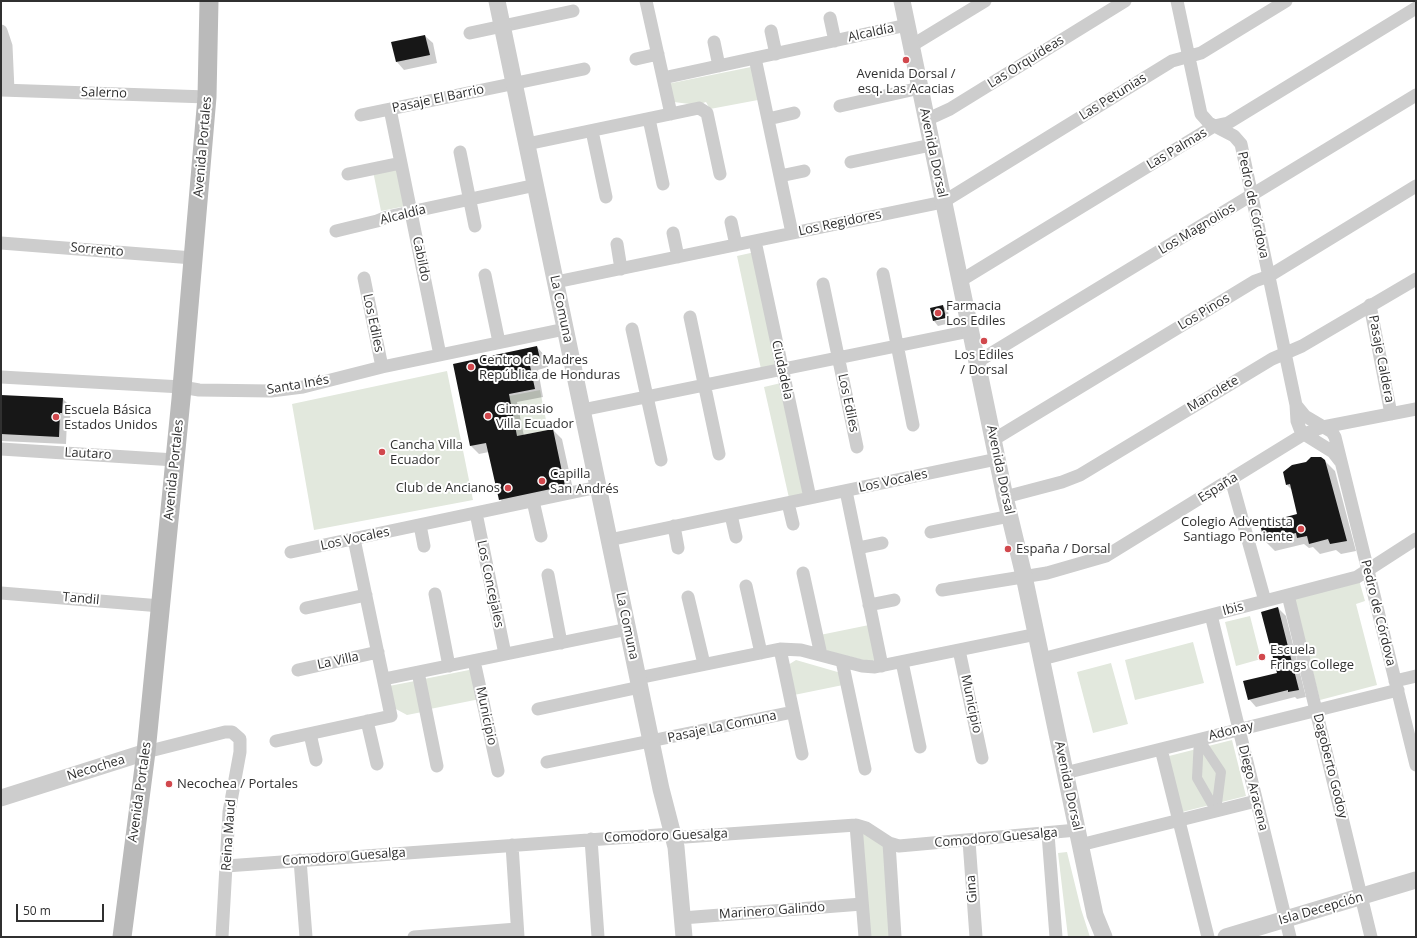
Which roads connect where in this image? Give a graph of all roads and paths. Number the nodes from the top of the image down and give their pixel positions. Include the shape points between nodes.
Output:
1 (209, 1) edge
2 (497, 1) edge
3 (646, 1) edge
4 (902, 1) edge
5 (985, 1) edge
6 (1125, 1) edge
7 (1177, 1) edge
8 (1286, 1) edge
9 (1416, 8) edge
10 (573, 11) dead end
11 (830, 18) dead end
12 (907, 25) junction
13 (502, 26) junction
14 (771, 30) dead end
15 (1, 31) edge
16 (470, 33) dead end
17 (835, 41) junction
18 (714, 42) dead end
19 (911, 46) junction
20 (658, 54) junction
21 (776, 54) junction
22 (1188, 56) junction
23 (755, 58) junction
24 (636, 59) dead end
25 (719, 66) junction
26 (584, 69) dead end
27 (663, 78) junction
28 (514, 84) junction
29 (920, 88) junction
30 (4, 90) edge
31 (1416, 95) edge
32 (207, 97) junction
33 (840, 106) dead end
34 (390, 109) junction
35 (794, 113) dead end
36 (671, 114) junction
37 (361, 115) dead end
38 (649, 119) junction
39 (768, 119) junction
40 (926, 120) junction
41 (1214, 126) junction
42 (592, 131) junction
43 (527, 144) junction
44 (932, 145) junction
45 (460, 152) dead end
46 (851, 162) dead end
47 (401, 163) junction
48 (804, 171) dead end
49 (348, 174) dead end
50 (720, 174) dead end
51 (780, 176) junction
52 (663, 184) dead end
53 (536, 185) junction
54 (1416, 186) edge
55 (1252, 195) junction
56 (606, 197) dead end
57 (470, 199) junction
58 (944, 202) junction
59 (411, 212) junction
60 (731, 222) dead end
61 (475, 226) dead end
62 (336, 231) dead end
63 (673, 233) dead end
64 (792, 233) junction
65 (755, 241) junction
66 (1, 243) edge
67 (617, 244) dead end
68 (736, 245) junction
69 (678, 257) junction
70 (193, 258) junction
71 (621, 269) junction
72 (883, 274) dead end
73 (485, 275) dead end
74 (1268, 276) junction
75 (364, 278) dead end
76 (1416, 279) edge
77 (960, 281) junction
78 (556, 282) junction
79 (823, 284) dead end
80 (1370, 305) junction
81 (690, 317) dead end
82 (565, 329) junction
83 (632, 329) dead end
84 (970, 331) junction
85 (499, 342) junction
86 (897, 346) junction
87 (1284, 353) junction
88 (440, 355) junction
89 (839, 358) junction
90 (977, 362) junction
91 (382, 367) junction
92 (782, 370) junction
93 (1, 377) edge
94 (705, 385) junction
95 (182, 387) junction
96 (647, 397) junction
97 (1296, 405) junction
98 (1416, 409) edge
99 (582, 410) junction
100 (1391, 414) junction
101 (913, 425) dead end
102 (1323, 427) junction
103 (1304, 434) junction
104 (993, 440) junction
105 (857, 447) dead end
106 (1, 449) edge
107 (719, 454) dead end
108 (175, 460) junction
109 (661, 460) dead end
110 (997, 460) junction
111 (1340, 461) junction
112 (1231, 479) junction
113 (598, 487) junction
114 (846, 491) junction
115 (1005, 497) junction
116 (810, 498) junction
117 (533, 501) junction
118 (788, 503) junction
119 (476, 513) junction
120 (731, 515) junction
121 (1010, 516) junction
122 (793, 524) dead end
123 (420, 525) junction
124 (674, 526) junction
125 (931, 532) dead end
126 (541, 536) dead end
127 (736, 537) dead end
128 (354, 539) junction
129 (1416, 539) edge
130 (609, 540) junction
131 (882, 543) dead end
132 (424, 546) dead end
133 (678, 548) dead end
134 (858, 548) junction
135 (291, 552) dead end
136 (1367, 570) junction
137 (803, 573) dead end
138 (548, 574) dead end
139 (1024, 576) junction
140 (746, 586) dead end
141 (942, 590) dead end
142 (1, 593) edge
143 (434, 594) dead end
144 (366, 595) junction
145 (1288, 595) junction
146 (688, 597) dead end
147 (894, 600) dead end
148 (1265, 601) junction
149 (869, 605) junction
150 (161, 606) junction
151 (306, 608) dead end
152 (1211, 615) junction
153 (628, 629) junction
154 (1037, 634) junction
155 (561, 643) junction
156 (780, 649) junction
157 (959, 650) junction
158 (378, 652) junction
159 (761, 653) junction
160 (505, 654) junction
161 (820, 656) junction
162 (1042, 659) junction
163 (474, 660) junction
164 (842, 661) junction
165 (902, 662) junction
166 (704, 664) junction
167 (449, 666) junction
168 (882, 666) junction
169 (298, 670) dead end
170 (418, 672) junction
171 (1416, 676) edge
172 (384, 679) junction
173 (639, 682) junction
174 (1396, 686) junction
175 (538, 709) dead end
176 (1316, 710) junction
177 (794, 712) junction
178 (367, 721) junction
179 (1239, 729) junction
180 (310, 734) junction
181 (237, 735) joint
182 (1199, 739) junction
183 (276, 741) dead end
184 (651, 741) junction
185 (920, 747) dead end
186 (1161, 749) junction
187 (146, 752) junction
188 (802, 754) dead end
189 (982, 758) dead end
190 (316, 760) dead end
191 (547, 762) dead end
192 (377, 764) dead end
193 (1416, 765) edge
194 (437, 766) dead end
195 (865, 769) dead end
196 (498, 771) dead end
197 (1065, 773) junction
198 (1, 798) edge
199 (1256, 801) junction
200 (1216, 811) junction
201 (1179, 821) junction
202 (856, 825) junction
203 (672, 834) junction
204 (1048, 834) junction
205 (1078, 838) junction
206 (591, 839) junction
207 (969, 841) junction
208 (889, 843) junction
209 (512, 845) junction
210 (300, 860) junction
211 (226, 866) junction
212 (1416, 880) edge
213 (1362, 897) junction
214 (862, 904) junction
215 (682, 918) junction
216 (1286, 919) junction
217 (518, 933) edge
218 (487, 934) edge
219 (122, 937) edge
220 (222, 937) edge
221 (306, 937) edge
222 (414, 937) edge
223 (598, 937) edge
224 (684, 937) edge
225 (865, 937) edge
226 (895, 937) edge
227 (976, 937) edge
228 (1056, 937) edge
229 (1104, 937) edge
230 (1208, 937) edge
231 (1226, 937) edge
232 (1290, 937) edge
233 (1370, 937) edge

1 - 32 main road, Avenida Portales
2 - 13 street, La Comuna
3 - 20 street
4 - 12 street, Avenida Dorsal
5 - 19 street
6 - 40 street, Las Orquídeas via 950,109
7 - 22 street, Pedro de Córdova
8 - 22 street, Las Petunias via 1207,49
9 - 41 street, Las Palmas via 1228,123
10 - 13 street
11 - 17 street, Alcaldía
12 - 17 street, Alcaldía
12 - 19 street, Avenida Dorsal
13 - 16 street
13 - 28 street, La Comuna
14 - 21 street
15 - 30 street via 6,46
17 - 21 street, Alcaldía
18 - 25 street
19 - 29 street, Avenida Dorsal
20 - 24 street
20 - 27 street
21 - 23 street, Alcaldía
22 - 41 street, Pedro de Córdova via 1201,114
22 - 58 street, Las Petunias via 1172,61
23 - 25 street, Alcaldía
23 - 39 street
25 - 27 street, Alcaldía
26 - 28 street
27 - 36 street
28 - 34 street, Pasaje El Barrio
28 - 43 street, La Comuna
29 - 33 street
29 - 40 street, Avenida Dorsal
30 - 32 street, Salerno
31 - 55 street, Los Magnolios
32 - 70 main road, Avenida Portales
34 - 37 street, Pasaje El Barrio
34 - 47 street, Cabildo
35 - 39 street
36 - 38 street
36 - 50 street via 699,108 707,113
38 - 42 street
38 - 52 street
39 - 51 street
40 - 44 street, Avenida Dorsal
41 - 55 street, Pedro de Córdova via 1234,136 1240,144
41 - 77 street, Las Palmas
42 - 43 street
42 - 56 street
43 - 53 street, La Comuna
44 - 46 street
44 - 58 street, Avenida Dorsal
45 - 57 street
47 - 49 street
47 - 59 street, Cabildo
48 - 51 street
51 - 64 street
53 - 57 street, Alcaldía
53 - 78 street, La Comuna
54 - 74 street, Los Pinos
55 - 74 street, Pedro de Córdova
55 - 90 street, Los Magnolios
57 - 59 street, Alcaldía
57 - 61 street
58 - 64 street, Los Regidores
58 - 77 street, Avenida Dorsal
59 - 62 street, Alcaldía
59 - 88 street, Cabildo
60 - 68 street
63 - 69 street
64 - 65 street, Los Regidores
65 - 68 street, Los Regidores
65 - 92 street, Ciudadela
66 - 70 street, Sorrento
67 - 71 street
68 - 69 street, Los Regidores
69 - 71 street, Los Regidores
70 - 95 main road, Avenida Portales
71 - 78 street, Los Regidores
72 - 86 street
73 - 85 street
74 - 87 street, Pedro de Córdova
74 - 104 street, Los Pinos via 1255,281
75 - 91 street, Los Ediles
76 - 80 street, Manolete
77 - 84 street, Avenida Dorsal
78 - 82 street, La Comuna
79 - 89 street, Los Ediles
80 - 87 street, Manolete via 1302,346
80 - 100 street, Pasaje Caldera
81 - 94 street
82 - 85 street, Santa Inés
82 - 99 street, La Comuna
83 - 96 street
84 - 86 street, Los Ediles
84 - 90 street, Avenida Dorsal
85 - 88 street, Santa Inés
86 - 89 street, Los Ediles
86 - 101 street
87 - 97 street, Pedro de Córdova
87 - 115 street, Manolete via 1080,475
88 - 91 street, Santa Inés
89 - 92 street, Los Ediles
89 - 105 street, Los Ediles
90 - 104 street, Avenida Dorsal
91 - 95 street, Santa Inés via 303,387 271,391 199,390
92 - 94 street, Los Ediles
92 - 116 street, Ciudadela
93 - 95 street, Santa Inés
94 - 96 street, Los Ediles
94 - 107 street
95 - 108 main road, Avenida Portales
96 - 99 street, Los Ediles
96 - 109 street
97 - 102 street, Pedro de Córdova via 1305,416
97 - 103 street, Pedro de Córdova via 1297,421
98 - 100 street, España
99 - 113 street, La Comuna
100 - 102 street, España
102 - 103 street, España
102 - 111 street, Pedro de Córdova via 1336,437
103 - 111 street via 1333,452
103 - 112 street, España
104 - 110 street, Avenida Dorsal
106 - 108 street, Lautaro
108 - 150 main road, Avenida Portales
110 - 114 street, Los Vocales
110 - 115 street, Avenida Dorsal
111 - 136 street, Pedro de Córdova
112 - 139 street, España via 1106,556 1047,573
112 - 148 street
113 - 117 street, Los Vocales
113 - 130 street, La Comuna
114 - 116 street, Los Vocales
114 - 134 street
115 - 121 street, Avenida Dorsal
116 - 118 street, Los Vocales
117 - 119 street, Los Vocales
117 - 126 street
118 - 120 street, Los Vocales
118 - 122 street
119 - 123 street, Los Vocales
119 - 160 street, Los Concejales
120 - 124 street, Los Vocales
120 - 127 street
121 - 125 street
121 - 139 street, Avenida Dorsal
123 - 128 street, Los Vocales
123 - 132 street
124 - 130 street, Los Vocales
124 - 133 street
128 - 135 street, Los Vocales
128 - 144 street
129 - 136 street, Ibis
130 - 153 street, La Comuna
131 - 134 street
134 - 149 street
136 - 145 street, Ibis via 1357,576
136 - 174 street, Pedro de Córdova
137 - 161 street
138 - 155 street
139 - 141 street, España
139 - 154 street, Avenida Dorsal
140 - 159 street
142 - 150 street, Tandil
143 - 167 street
144 - 151 street
144 - 158 street
145 - 148 street, Ibis
145 - 176 street, Dagoberto Godoy
146 - 166 street
147 - 149 street
148 - 152 street, Ibis
149 - 168 street
150 - 187 main road, Avenida Portales
152 - 162 street, Ibis
152 - 179 street, Diego Aracena
153 - 155 street
153 - 173 street, La Comuna
154 - 157 street
154 - 162 street, Avenida Dorsal
155 - 160 street
156 - 159 street
156 - 161 street via 794,649
156 - 177 street
157 - 165 street
157 - 189 street, Municipio
158 - 169 street, La Villa
158 - 172 street
159 - 166 street
160 - 163 street
161 - 164 street
162 - 197 street, Avenida Dorsal
163 - 167 street
163 - 196 street, Municipio
164 - 168 street via 862,666
164 - 195 street
165 - 168 street
165 - 185 street
166 - 173 street
167 - 170 street
170 - 172 street
170 - 194 street
171 - 174 street, Adonay
172 - 178 street via 391,716
173 - 175 street
173 - 184 street, La Comuna
174 - 176 street, Adonay
174 - 193 street, Pedro de Córdova
176 - 179 street, Adonay
176 - 213 street, Dagoberto Godoy
177 - 184 street, Pasaje La Comuna
177 - 188 street
178 - 180 street
178 - 192 street
179 - 182 street, Adonay
179 - 199 street, Diego Aracena
180 - 183 street
180 - 190 street
181 - 187 street, Necochea via 232,732 218,733
181 - 211 street, Reina Maud via 241,745 229,812
182 - 186 street, Adonay
182 - 200 street via 1197,778
182 - 200 street via 1221,772
184 - 191 street
184 - 203 street, La Comuna
186 - 197 street, Adonay
186 - 201 street
187 - 198 street, Necochea
187 - 219 main road, Avenida Portales
197 - 205 street, Avenida Dorsal
199 - 200 street, Comodoro Guesalga
199 - 216 street, Diego Aracena
200 - 201 street, Comodoro Guesalga
201 - 205 street, Comodoro Guesalga
201 - 230 street
202 - 203 street, Comodoro Guesalga via 685,837
202 - 208 street, Comodoro Guesalga via 866,828
202 - 214 street
203 - 206 street, Comodoro Guesalga
203 - 215 street, La Comuna via 678,859
204 - 205 street, Comodoro Guesalga
204 - 207 street, Comodoro Guesalga
204 - 228 street
205 - 229 street, Avenida Dorsal via 1095,915
206 - 209 street, Comodoro Guesalga
206 - 223 street
207 - 208 street, Comodoro Guesalga via 903,846
207 - 227 street, Gina
208 - 226 street
209 - 210 street, Comodoro Guesalga
209 - 217 street
210 - 211 street, Comodoro Guesalga
210 - 221 street
211 - 220 street, Reina Maud
212 - 213 street, Isla Decepción
213 - 216 street, Isla Decepción
213 - 233 street, Dagoberto Godoy
214 - 215 street, Marinero Galindo
214 - 225 street
215 - 224 street, La Comuna
216 - 231 street, Isla Decepción
216 - 232 street, Diego Aracena
217 - 218 street
218 - 222 street

